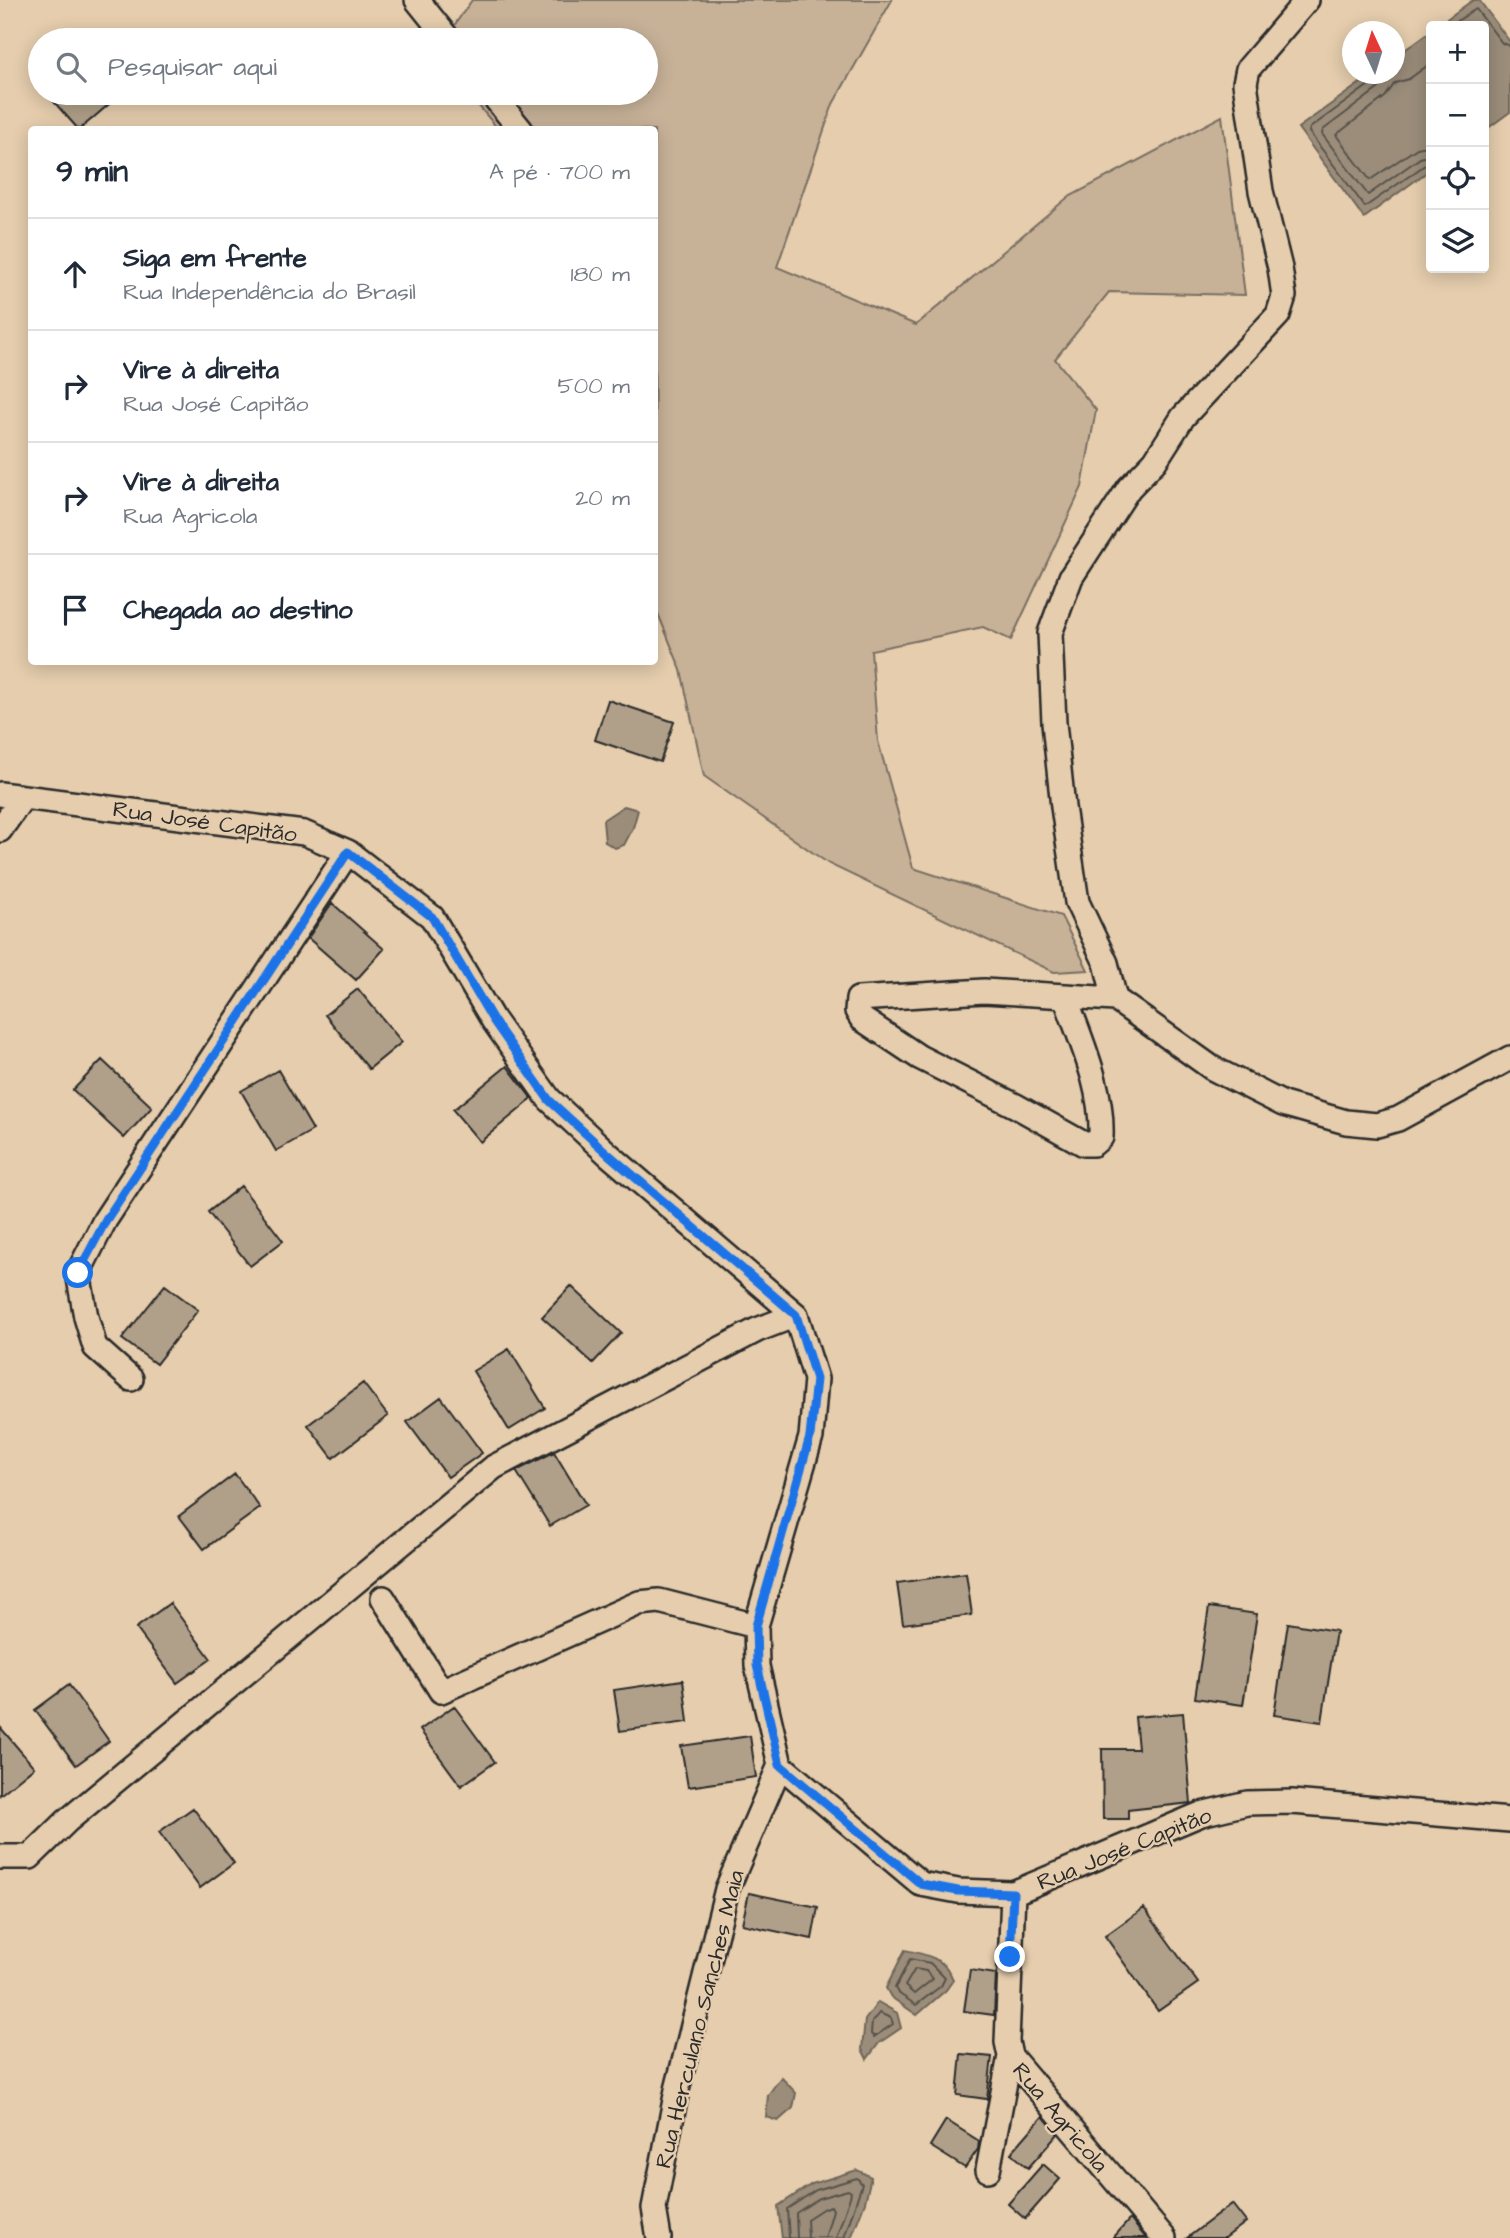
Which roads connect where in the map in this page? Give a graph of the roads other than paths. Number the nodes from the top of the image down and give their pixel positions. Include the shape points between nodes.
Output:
1 (417, 0) edge
2 (1307, 0) edge
3 (439, 28) edge
4 (500, 105) edge
5 (517, 126) edge
6 (0, 794) edge
7 (23, 797) junction
8 (0, 830) edge
9 (348, 852) junction
10 (1065, 996) junction
11 (1115, 999) junction
12 (1510, 1058) edge
13 (796, 1315) junction
14 (131, 1379) dead end
15 (383, 1598) dead end
16 (756, 1626) junction
17 (780, 1765) junction
18 (1510, 1820) edge
19 (0, 1857) edge
20 (1013, 1893) junction
21 (1010, 2056) junction
22 (988, 2170) dead end
23 (659, 2238) edge
24 (1164, 2238) edge

1 - 3 street
2 - 11 street via 1248,69 1245,83 1261,191 1284,296 1278,315 1183,418 1155,461 1129,488 1071,577 1050,633 1061,795 1077,902 1106,963
4 - 5 street
6 - 7 street, Rua José Capitão
7 - 8 street
7 - 9 street, Rua José Capitão via 304,833
9 - 13 street, Rua José Capitão via 432,917 493,1020 549,1100
9 - 14 street via 106,1220 78,1273 95,1347
10 - 10 street via 1093,1073 1102,1116 1101,1137 1093,1144 1084,1144 919,1057 857,1011 858,999 984,991
10 - 11 street
11 - 12 street via 1212,1068 1283,1104 1346,1122 1377,1125 1398,1119
13 - 16 street via 816,1379 810,1437
13 - 19 street via 757,1330 494,1467 66,1821 30,1857
15 - 16 street via 441,1691 639,1603 659,1601
16 - 17 street via 757,1665
17 - 20 street, Rua José Capitão via 921,1884
17 - 23 street, Rua Herculano Sanches Maia via 727,1888 677,2090 654,2208
18 - 20 street, Rua José Capitão via 1292,1802 1247,1803 1201,1814
20 - 21 street, Rua Agricola
21 - 22 street
21 - 24 street, Rua Agricola

